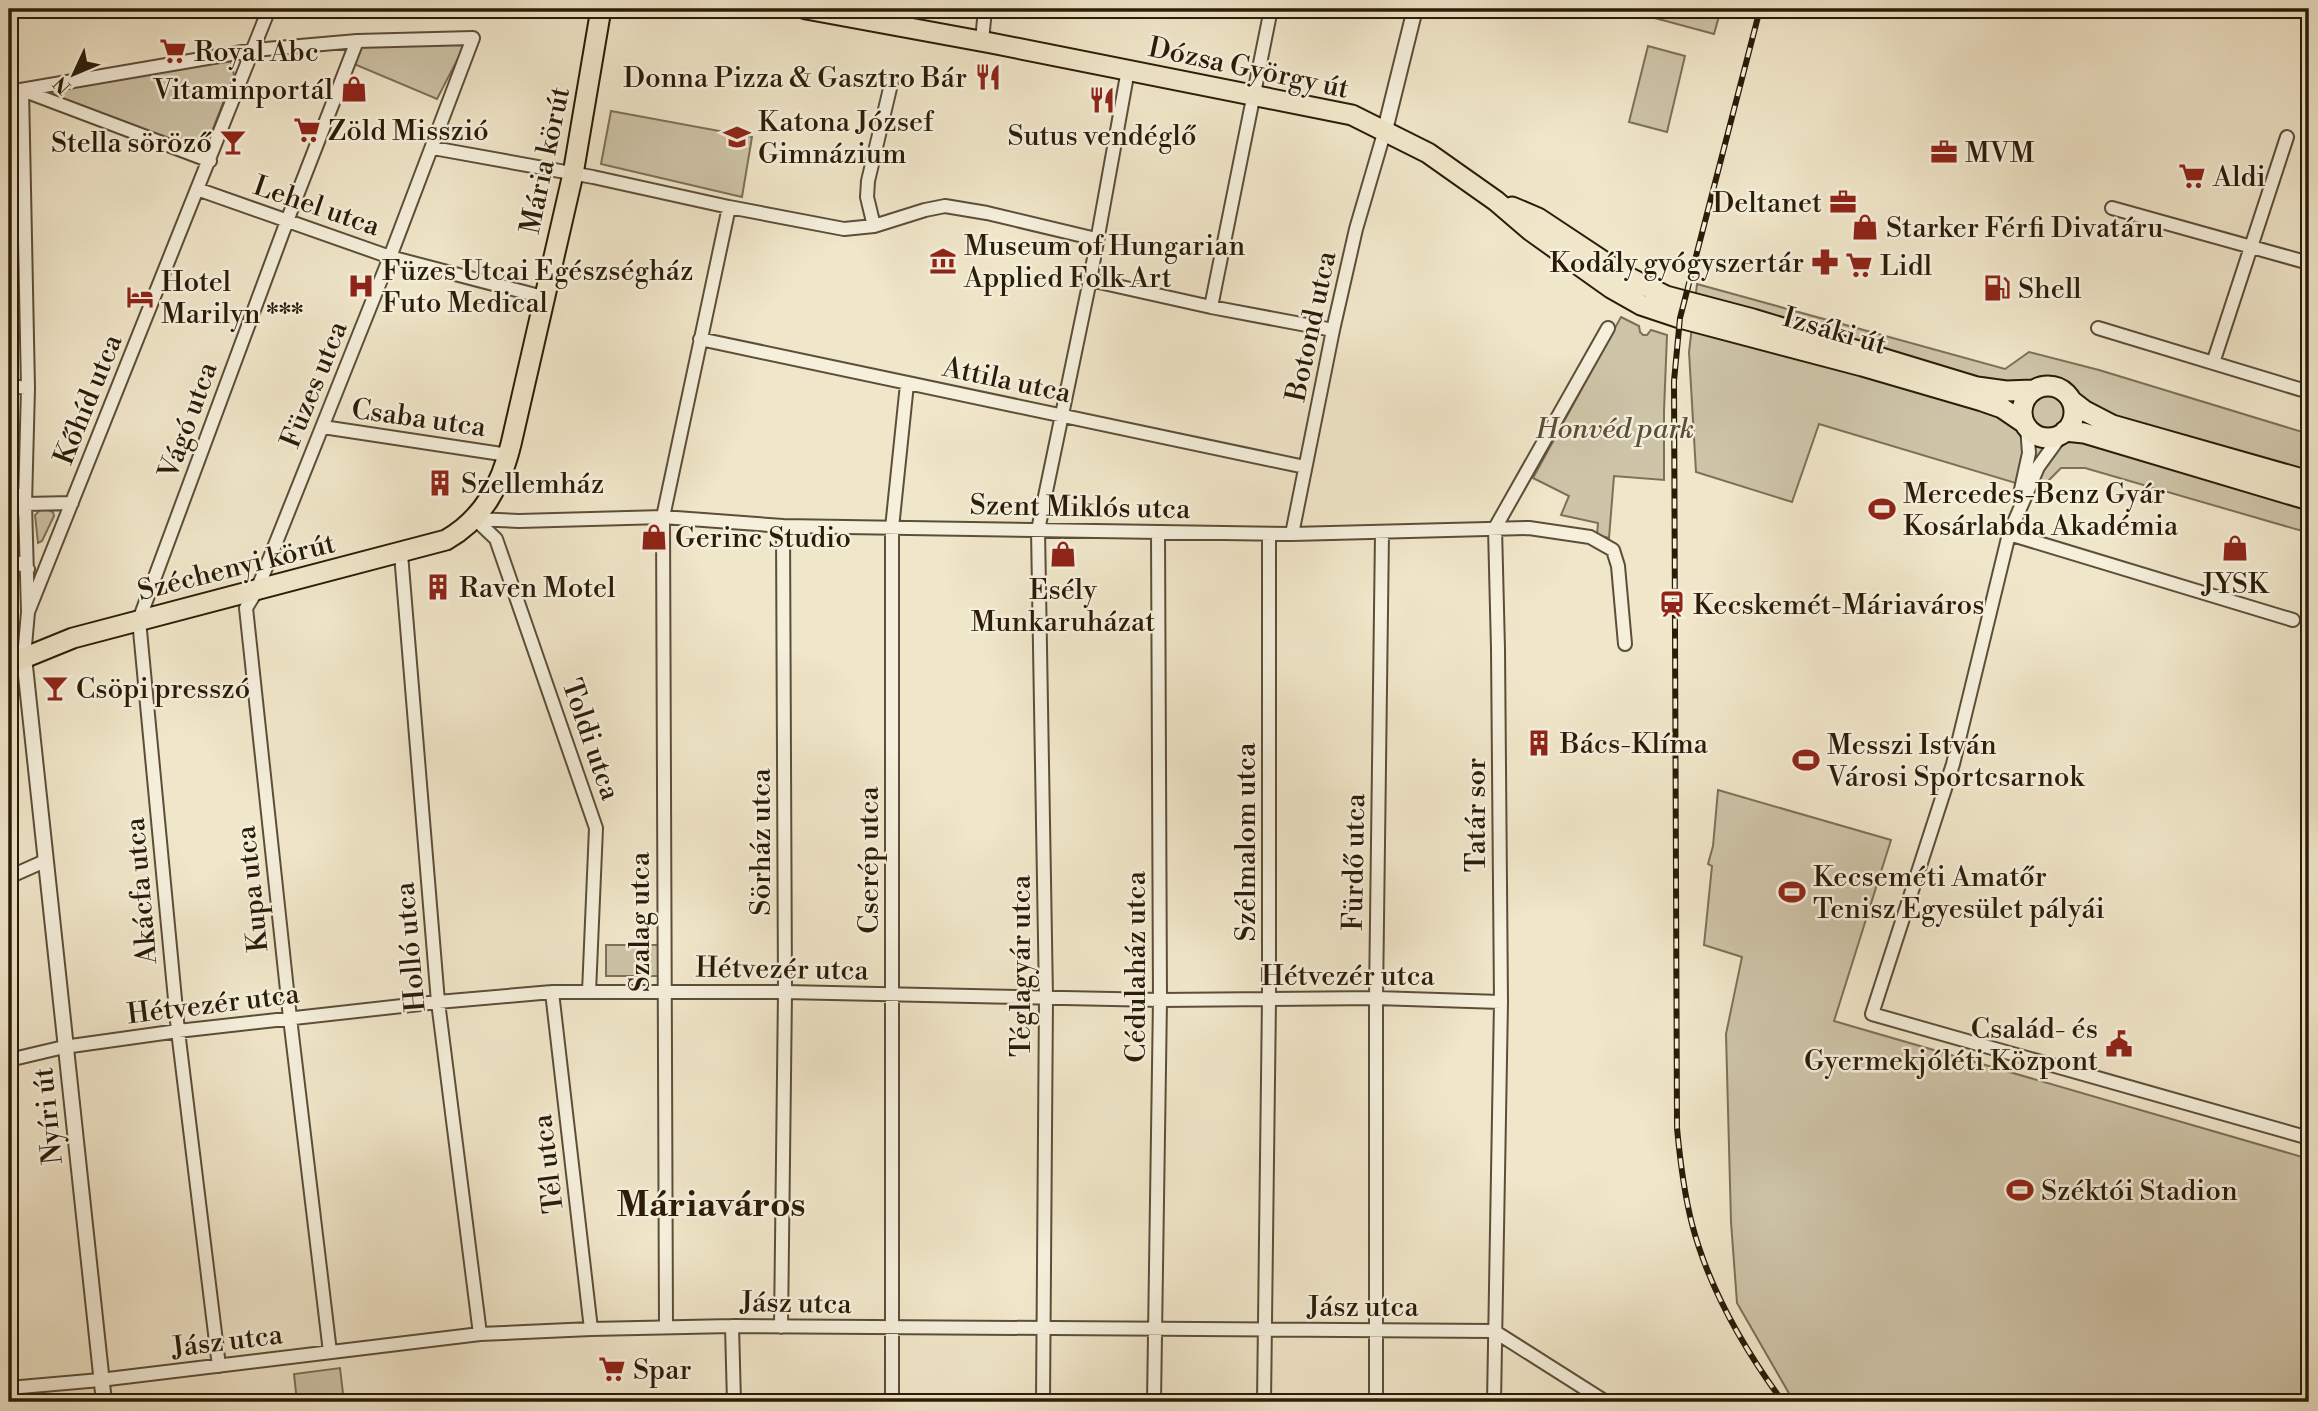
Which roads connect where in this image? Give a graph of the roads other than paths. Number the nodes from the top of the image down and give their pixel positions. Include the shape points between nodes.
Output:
1 (269, 9) edge
2 (601, 9) edge
3 (806, 9) edge
4 (985, 9) edge
5 (1271, 9) edge
6 (1415, 9) edge
7 (357, 41) junction
8 (982, 41) junction
9 (254, 50) junction
10 (1128, 71) junction
11 (892, 80) dead end
12 (15, 91) edge
13 (1254, 95) junction
14 (1385, 130) junction
15 (2287, 137) dead end
16 (433, 148) junction
17 (210, 161) junction
18 (573, 174) junction
19 (198, 189) junction
20 (729, 207) junction
21 (2112, 208) dead end
22 (287, 221) junction
23 (874, 226) junction
24 (1096, 239) junction
25 (2251, 247) junction
26 (390, 257) junction
27 (2309, 263) edge
28 (1090, 281) junction
29 (1633, 290) junction
30 (543, 296) junction
31 (1211, 307) junction
32 (1608, 328) dead end
33 (2098, 328) dead end
34 (1333, 330) junction
35 (700, 339) junction
36 (2213, 363) junction
37 (907, 384) junction
38 (9, 386) edge
39 (28, 388) junction
40 (2033, 390) junction
41 (2309, 392) edge
42 (2072, 401) junction
43 (1061, 415) junction
44 (2026, 425) junction
45 (323, 427) junction
46 (2064, 433) junction
47 (508, 455) junction
48 (1305, 467) junction
49 (2309, 481) edge
50 (27, 484) junction
51 (2309, 500) edge
52 (72, 503) junction
53 (25, 504) junction
54 (2018, 511) junction
55 (663, 517) junction
56 (475, 519) junction
57 (9, 523) edge
58 (783, 526) junction
59 (892, 528) junction
60 (1495, 528) junction
61 (1038, 530) junction
62 (1158, 532) junction
63 (1382, 533) junction
64 (1269, 534) junction
65 (1292, 534) junction
66 (2009, 534) junction
67 (401, 554) junction
68 (9, 561) edge
69 (28, 569) junction
70 (257, 590) junction
71 (28, 612) junction
72 (139, 620) junction
73 (2292, 620) dead end
74 (1625, 644) dead end
75 (16, 660) edge
76 (45, 861) junction
77 (9, 877) edge
78 (663, 991) junction
79 (552, 992) junction
80 (589, 992) junction
81 (785, 992) junction
82 (892, 995) junction
83 (1046, 997) junction
84 (1269, 999) junction
85 (1376, 999) junction
86 (1160, 1000) junction
87 (438, 1002) junction
88 (1501, 1002) junction
89 (290, 1018) junction
90 (178, 1031) junction
91 (64, 1047) junction
92 (9, 1060) edge
93 (2309, 1138) edge
94 (732, 1326) junction
95 (666, 1327) junction
96 (781, 1327) junction
97 (892, 1328) junction
98 (591, 1329) junction
99 (1043, 1329) junction
100 (1154, 1329) junction
101 (1265, 1329) junction
102 (1376, 1330) junction
103 (1494, 1331) junction
104 (480, 1334) junction
105 (330, 1352) junction
106 (219, 1366) junction
107 (100, 1380) junction
108 (9, 1388) edge
109 (104, 1402) edge
110 (734, 1402) edge
111 (892, 1402) edge
112 (1043, 1402) edge
113 (1154, 1402) edge
114 (1264, 1402) edge
115 (1376, 1402) edge
116 (1494, 1402) edge
117 (1606, 1402) edge

1 - 9 street, Kőhíd utca
2 - 18 main road, Mária körút
3 - 8 main road, Dózsa György út
4 - 8 street
5 - 13 street
6 - 14 street
7 - 9 street
7 - 16 street, Füzes utca via 473,38
7 - 22 street, Vágó utca
8 - 10 main road, Dózsa György út
9 - 12 street
9 - 17 street, Kőhíd utca
10 - 13 main road, Dózsa György út
10 - 24 street, Téglagyár utca
11 - 23 street via 868,181
12 - 17 street
12 - 39 street
13 - 14 main road, Dózsa György út via 1352,115
13 - 31 street
14 - 29 main road, Dózsa György út via 1428,153 1531,231
14 - 34 street, Botond utca
15 - 25 street
16 - 18 street
16 - 26 street, Füzes utca
17 - 19 street, Kőhíd utca
18 - 20 street
18 - 30 main road, Mária körút
19 - 22 street, Lehel utca
19 - 52 street, Kőhíd utca
20 - 23 street via 844,229
20 - 35 street, Szalag utca
21 - 25 street
22 - 26 street, Lehel utca
22 - 72 street, Vágó utca
23 - 24 street via 945,206
24 - 28 street, Téglagyár utca
25 - 27 street
25 - 36 street
26 - 30 street, Lehel utca
26 - 45 street, Füzes utca
28 - 31 street
28 - 43 street, Téglagyár utca
29 - 40 main road, Izsáki út via 1752,319 1977,387
29 - 44 main road, Izsáki út via 1649,308 2002,408
30 - 47 main road, Mária körút
31 - 34 street
32 - 60 street
33 - 36 street
34 - 48 street, Botond utca
35 - 37 street, Attila utca
35 - 55 street, Szalag utca
36 - 41 street
37 - 43 street, Attila utca
37 - 59 street, Cserép utca
38 - 39 street
39 - 50 street
40 - 42 main road via 2057,387
40 - 44 main road via 2023,405
42 - 46 main road via 2074,416
42 - 49 main road via 2112,425
43 - 48 street, Attila utca
43 - 61 street, Téglagyár utca
44 - 46 main road via 2041,437
44 - 54 street via 2029,453
45 - 47 street, Csaba utca
45 - 70 street, Füzes utca
46 - 51 main road via 2084,433
46 - 54 street via 2038,467
47 - 56 main road, Mária körút via 501,478
48 - 65 street, Botond utca
50 - 53 street
50 - 57 street
52 - 53 street
52 - 71 street, Kőhíd utca
53 - 69 street
54 - 66 street
55 - 56 street, Szent Miklós utca
55 - 58 street, Szent Miklós utca
55 - 78 street, Szalag utca
56 - 67 main road, Széchenyi körút via 446,540
56 - 80 street, Toldi utca via 496,539 597,828
58 - 59 street, Szent Miklós utca
58 - 81 street, Sörház utca
59 - 61 street, Szent Miklós utca
59 - 82 street, Cserép utca
60 - 63 street, Szent Miklós utca
60 - 74 street, Szent Miklós utca via 1590,537 1606,545 1616,556
60 - 88 street, Tatár sor
61 - 62 street, Szent Miklós utca
61 - 83 street, Téglagyár utca
62 - 64 street, Szent Miklós utca
62 - 86 street, Cédulaház utca
63 - 65 street, Szent Miklós utca
63 - 85 street, Fürdő utca
64 - 65 street, Szent Miklós utca
64 - 84 street, Szélmalom utca
66 - 73 street
66 - 93 street via 1952,764 1872,1014
67 - 70 main road, Széchenyi körút
67 - 87 street, Holló utca
68 - 69 street
69 - 71 street
70 - 72 main road, Széchenyi körút
70 - 89 street, Kupa utca via 246,608
71 - 75 street
72 - 75 main road, Széchenyi körút
72 - 90 street, Akácfa utca
75 - 76 street, Nyíri út
76 - 77 street
76 - 91 street, Nyíri út
78 - 80 street, Hétvezér utca
78 - 81 street, Hétvezér utca
78 - 95 street, Szalag utca
79 - 80 street, Hétvezér utca
79 - 87 street, Hétvezér utca
79 - 98 street, Tél utca
81 - 82 street, Hétvezér utca
81 - 96 street, Sörház utca
82 - 83 street, Hétvezér utca
82 - 97 street, Cserép utca
83 - 86 street, Hétvezér utca
83 - 99 street, Téglagyár utca
84 - 85 street, Hétvezér utca
84 - 86 street, Hétvezér utca
84 - 101 street, Szélmalom utca
85 - 88 street, Hétvezér utca
85 - 102 street, Fürdő utca
86 - 100 street, Cédulaház utca
87 - 89 street, Hétvezér utca
87 - 104 street, Holló utca
88 - 103 street, Tatár sor
89 - 90 street, Hétvezér utca
89 - 105 street, Kupa utca
90 - 91 street, Hétvezér utca
90 - 106 street, Akácfa utca
91 - 92 street, Hétvezér utca
91 - 107 street, Nyíri út
94 - 95 street, Jász utca
94 - 96 street, Jász utca
94 - 110 street
95 - 98 street, Jász utca
96 - 97 street, Jász utca
97 - 99 street, Jász utca
97 - 111 street, Cserép utca
98 - 104 street, Jász utca
99 - 100 street, Jász utca
99 - 112 street, Téglagyár utca
100 - 101 street, Jász utca
100 - 113 street, Cédulaház utca
101 - 102 street, Jász utca
101 - 114 street, Szélmalom utca
102 - 103 street, Jász utca
102 - 115 street, Fürdő utca
103 - 116 street, Tatár sor
103 - 117 street
104 - 105 street, Jász utca
105 - 106 street, Jász utca
106 - 107 street, Jász utca
107 - 108 street, Jász utca
107 - 109 street, Nyíri út

